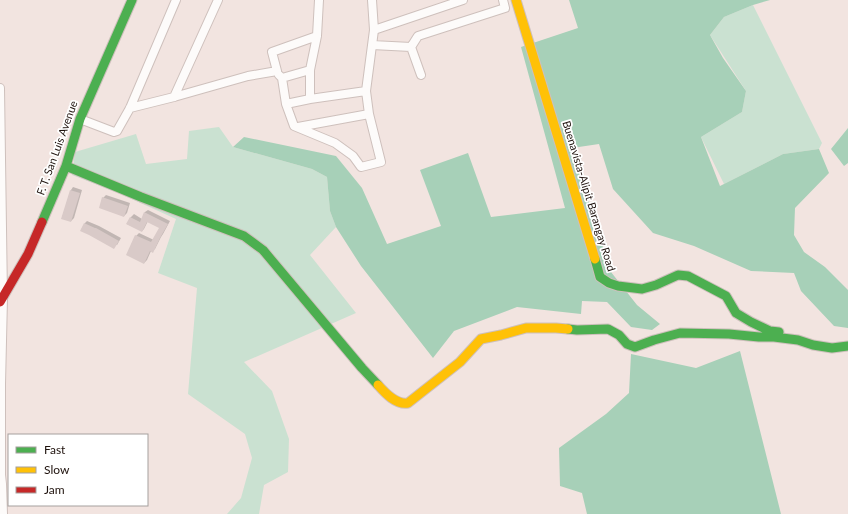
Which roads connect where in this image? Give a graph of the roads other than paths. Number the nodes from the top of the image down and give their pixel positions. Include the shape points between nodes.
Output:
1 (132, 0) edge
2 (176, 0) edge
3 (218, 0) edge
4 (319, 0) edge
5 (372, 0) edge
6 (463, 0) edge
7 (503, 0) edge
8 (516, 0) edge
9 (374, 30) junction
10 (317, 36) junction
11 (372, 45) junction
12 (411, 47) junction
13 (310, 70) junction
14 (277, 71) junction
15 (421, 75) dead end
16 (282, 78) junction
17 (0, 88) edge
18 (366, 91) junction
19 (174, 98) junction
20 (310, 99) junction
21 (286, 104) junction
22 (130, 108) junction
23 (369, 114) junction
24 (80, 119) junction
25 (298, 127) junction
26 (66, 166) junction
27 (1, 300) edge
28 (798, 340) junction
29 (848, 346) edge
30 (3, 514) edge

1 - 24 street, F. T. San Luis Avenue
2 - 22 street
3 - 19 street
4 - 10 street
5 - 9 street
6 - 9 street
7 - 12 street via 505,8 418,36
8 - 28 street, Buenavista-Alipit Barangay Road via 600,277 618,286 642,289 678,275 688,276 726,296 736,313 751,322
9 - 11 street
10 - 13 street
10 - 14 street via 272,52
11 - 12 street
11 - 18 street
12 - 15 street
13 - 16 street
13 - 20 street
14 - 16 street
14 - 19 street via 248,76
16 - 21 street
17 - 27 street
18 - 20 street
18 - 23 street
19 - 22 street
20 - 21 street
21 - 25 street via 294,126
22 - 24 street via 114,132
23 - 25 street
23 - 25 street via 381,162 361,167 353,156 335,143
24 - 26 street, F. T. San Luis Avenue
26 - 27 street, F. T. San Luis Avenue via 28,254
26 - 28 street via 244,236 263,250 384,392 403,404 408,403 460,362 481,338 526,328 608,329 635,347 680,333
27 - 30 street
28 - 29 street via 832,348

